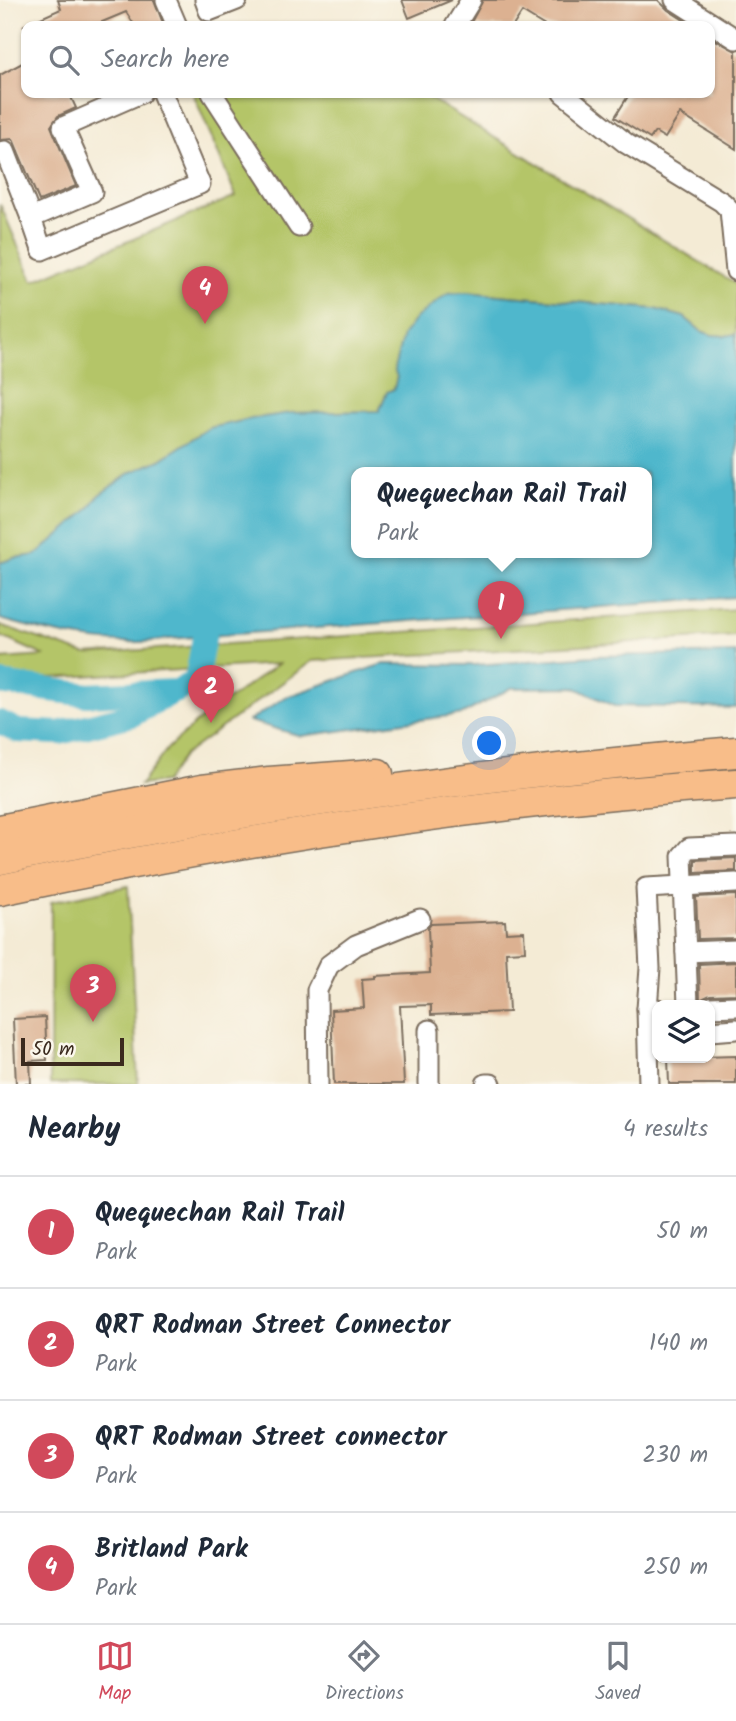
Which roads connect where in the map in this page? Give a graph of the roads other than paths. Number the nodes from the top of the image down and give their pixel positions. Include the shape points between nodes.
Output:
1 (166, 0) edge
2 (205, 0) edge
3 (237, 0) edge
4 (471, 0) edge
5 (675, 0) edge
6 (175, 21) edge
7 (458, 21) edge
8 (708, 21) edge
9 (715, 26) edge
10 (736, 39) edge
11 (130, 98) edge
12 (164, 98) edge
13 (215, 98) edge
14 (569, 98) edge
15 (0, 153) edge
16 (31, 218) junction
17 (299, 228) dead end
18 (736, 271) edge
19 (736, 752) edge
20 (571, 769) junction
21 (736, 784) edge
22 (0, 830) edge
23 (736, 846) edge
24 (0, 859) edge
25 (93, 870) junction
26 (736, 883) edge
27 (683, 886) junction
28 (0, 890) edge
29 (0, 901) edge
30 (420, 919) dead end
31 (736, 950) edge
32 (686, 952) junction
33 (688, 1000) edge
34 (736, 1006) edge
35 (715, 1007) edge
36 (652, 1009) edge
37 (736, 1029) edge
38 (429, 1030) dead end
39 (715, 1031) edge
40 (318, 1084) edge
41 (429, 1084) edge
42 (649, 1084) edge

1 - 6 street
2 - 3 street via 209,11
4 - 7 street
5 - 8 street
9 - 10 street
11 - 16 street via 64,127 92,192
12 - 16 street via 200,184 42,250
13 - 17 street
14 - 18 street via 627,144 730,210
15 - 16 street via 5,151
19 - 20 highway
20 - 22 highway via 400,772 225,787
20 - 24 highway via 334,798
21 - 25 highway via 454,813
23 - 27 street via 690,848 682,856
25 - 28 highway
25 - 29 highway
26 - 27 street
27 - 32 street
27 - 36 street via 646,888
30 - 40 street via 356,945 328,965 317,990
31 - 32 street
32 - 33 street
34 - 35 street
36 - 42 street
37 - 39 street
38 - 41 street

